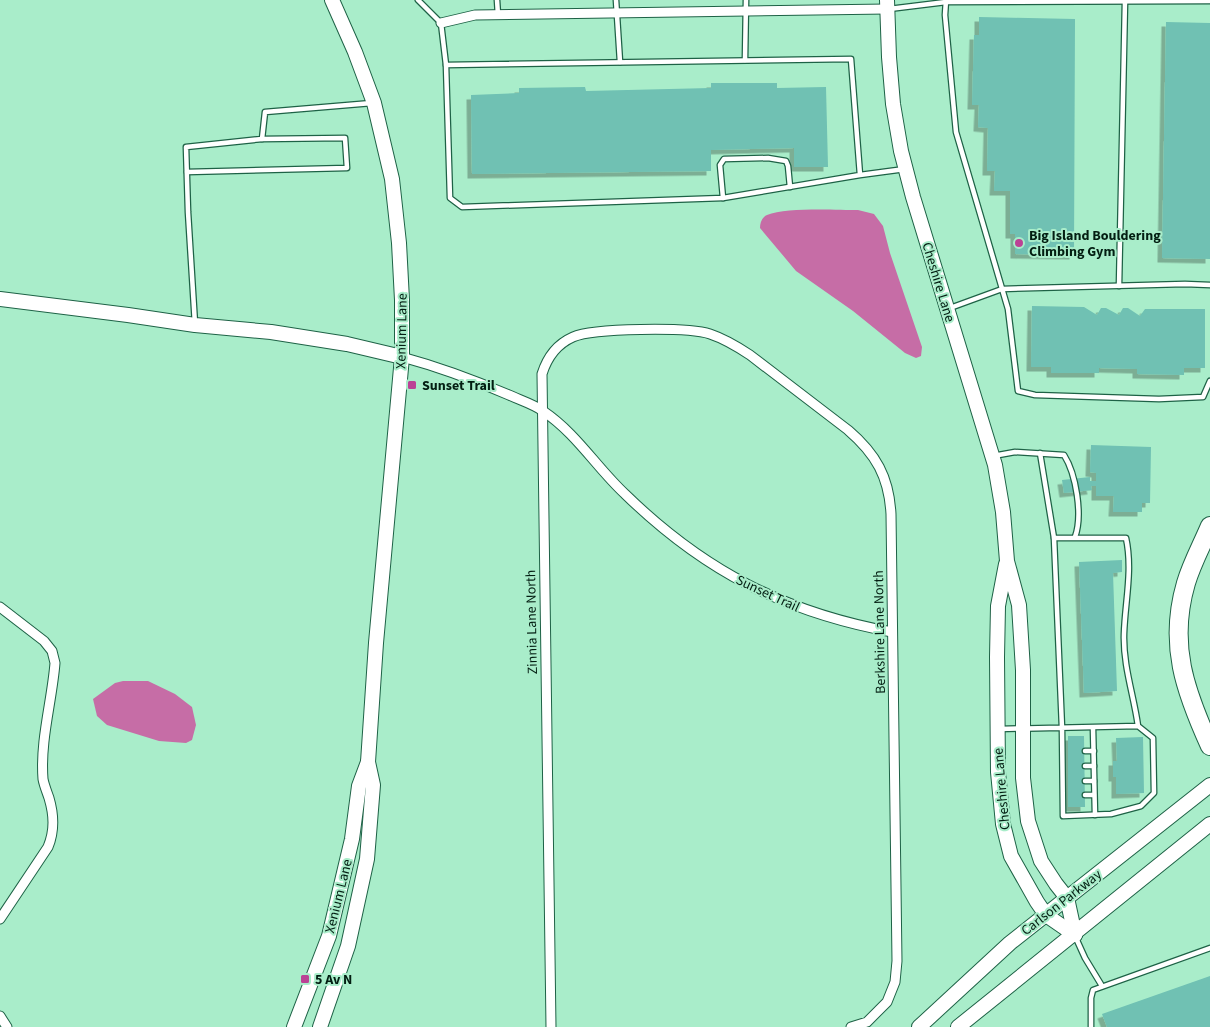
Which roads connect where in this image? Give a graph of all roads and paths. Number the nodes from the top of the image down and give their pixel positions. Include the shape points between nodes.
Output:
1 (332, 0) edge
2 (418, 0) edge
3 (497, 0) edge
4 (616, 0) edge
5 (746, 0) edge
6 (946, 1) edge
7 (1126, 1) edge
8 (1210, 1) edge
9 (887, 4) edge
10 (746, 11) junction
11 (616, 13) junction
12 (498, 15) junction
13 (441, 24) junction
14 (745, 60) junction
15 (620, 62) junction
16 (446, 65) junction
17 (374, 103) junction
18 (262, 139) junction
19 (906, 169) junction
20 (187, 172) junction
21 (860, 175) junction
22 (790, 187) junction
23 (723, 198) junction
24 (1210, 284) edge
25 (1119, 286) junction
26 (1002, 289) junction
27 (0, 299) edge
28 (948, 309) junction
29 (195, 325) junction
30 (679, 330) joint
31 (402, 357) junction
32 (1210, 381) edge
33 (541, 409) junction
34 (1040, 453) junction
35 (992, 456) junction
36 (1210, 526) edge
37 (1075, 537) junction
38 (1054, 538) junction
39 (1007, 561) junction
40 (0, 607) edge
41 (892, 632) junction
42 (1138, 726) junction
43 (1023, 728) junction
44 (1062, 728) junction
45 (1093, 728) junction
46 (997, 729) junction
47 (1210, 746) edge
48 (1084, 751) dead end
49 (1094, 751) junction
50 (368, 762) junction
51 (1085, 766) dead end
52 (1094, 766) junction
53 (1085, 781) dead end
54 (1094, 781) junction
55 (1210, 785) edge
56 (1085, 795) dead end
57 (1094, 796) junction
58 (1095, 815) junction
59 (1210, 824) edge
60 (1068, 898) junction
61 (1046, 915) junction
62 (0, 919) edge
63 (1075, 935) junction
64 (1210, 948) edge
65 (1102, 986) junction
66 (0, 1016) edge
67 (6, 1026) edge
68 (294, 1027) edge
69 (320, 1027) edge
70 (551, 1027) edge
71 (851, 1027) edge
72 (919, 1027) edge
73 (958, 1027) edge
74 (1091, 1027) edge

1 - 17 main road, Xenium Lane
2 - 13 lane
3 - 12 lane
4 - 11 lane
5 - 10 lane
6 - 7 lane
6 - 9 lane
6 - 26 lane via 956,132
7 - 8 lane
7 - 25 lane
9 - 10 street
9 - 19 main road, Cheshire Lane via 893,104
10 - 11 street
10 - 14 lane
11 - 12 street
11 - 15 lane
12 - 13 street via 475,15
13 - 16 lane
14 - 15 lane
14 - 21 lane via 851,59
15 - 16 lane
16 - 23 lane via 450,198 462,207
17 - 18 lane via 266,112
17 - 31 main road, Xenium Lane via 394,195 402,300
18 - 20 lane via 186,147
18 - 20 lane via 345,138 347,168
19 - 21 lane
19 - 28 main road, Cheshire Lane
20 - 29 lane
21 - 22 lane
22 - 23 lane
22 - 23 lane via 786,161 724,159 720,165
24 - 25 lane
25 - 26 lane
26 - 28 lane
26 - 32 lane via 1008,309 1018,391 1035,395 1159,399 1203,397
27 - 29 main road, Sunset Trail
28 - 35 main road, Cheshire Lane
29 - 31 main road, Sunset Trail via 271,332 348,344
30 - 33 street, Zinnia Lane North via 588,332 565,341 544,368
30 - 41 street, Berkshire Lane North via 708,334 742,350 864,443 876,459 891,504
31 - 33 street, Sunset Trail via 439,368
31 - 50 main road, Xenium Lane
33 - 41 street, Sunset Trail via 574,436 613,483 648,517 708,562 808,612
33 - 70 street, Zinnia Lane North
34 - 35 lane via 1015,452
34 - 37 lane via 1064,455 1071,467 1079,512
34 - 38 lane
35 - 39 main road, Cheshire Lane via 1003,512
36 - 47 highway via 1186,581 1178,628 1186,682
37 - 38 lane
37 - 42 lane via 1126,538 1130,573 1124,636
38 - 44 lane
39 - 43 main road, Cheshire Lane via 1019,605
39 - 46 main road, Cheshire Lane via 998,606
40 - 62 street via 44,641 52,651 55,663 43,762 43,781 54,828 52,838
41 - 71 street, Berkshire Lane North via 895,982 887,1002 866,1022
42 - 45 lane
42 - 58 lane via 1153,738 1154,793 1141,806
43 - 44 lane
43 - 46 lane
43 - 60 main road, Cheshire Lane via 1023,778 1030,826 1041,861
44 - 45 lane
44 - 58 lane via 1066,796 1063,816
45 - 49 lane
46 - 61 main road, Cheshire Lane via 999,790 1007,844 1022,877
48 - 49 lane
49 - 52 lane
50 - 68 main road, Xenium Lane via 358,786 352,839 329,936
50 - 69 main road, Xenium Lane via 373,785 367,859 348,946
51 - 52 lane
52 - 54 lane
53 - 54 lane
54 - 57 lane
55 - 60 main road, Carlson Parkway
56 - 57 lane
57 - 58 lane
59 - 63 main road
60 - 61 main road, Carlson Parkway
60 - 63 main road, Cheshire Lane
61 - 63 main road, Cheshire Lane
61 - 72 main road, Carlson Parkway via 1010,943
63 - 65 lane
63 - 73 main road
64 - 65 lane
65 - 74 lane via 1093,990
66 - 67 street

